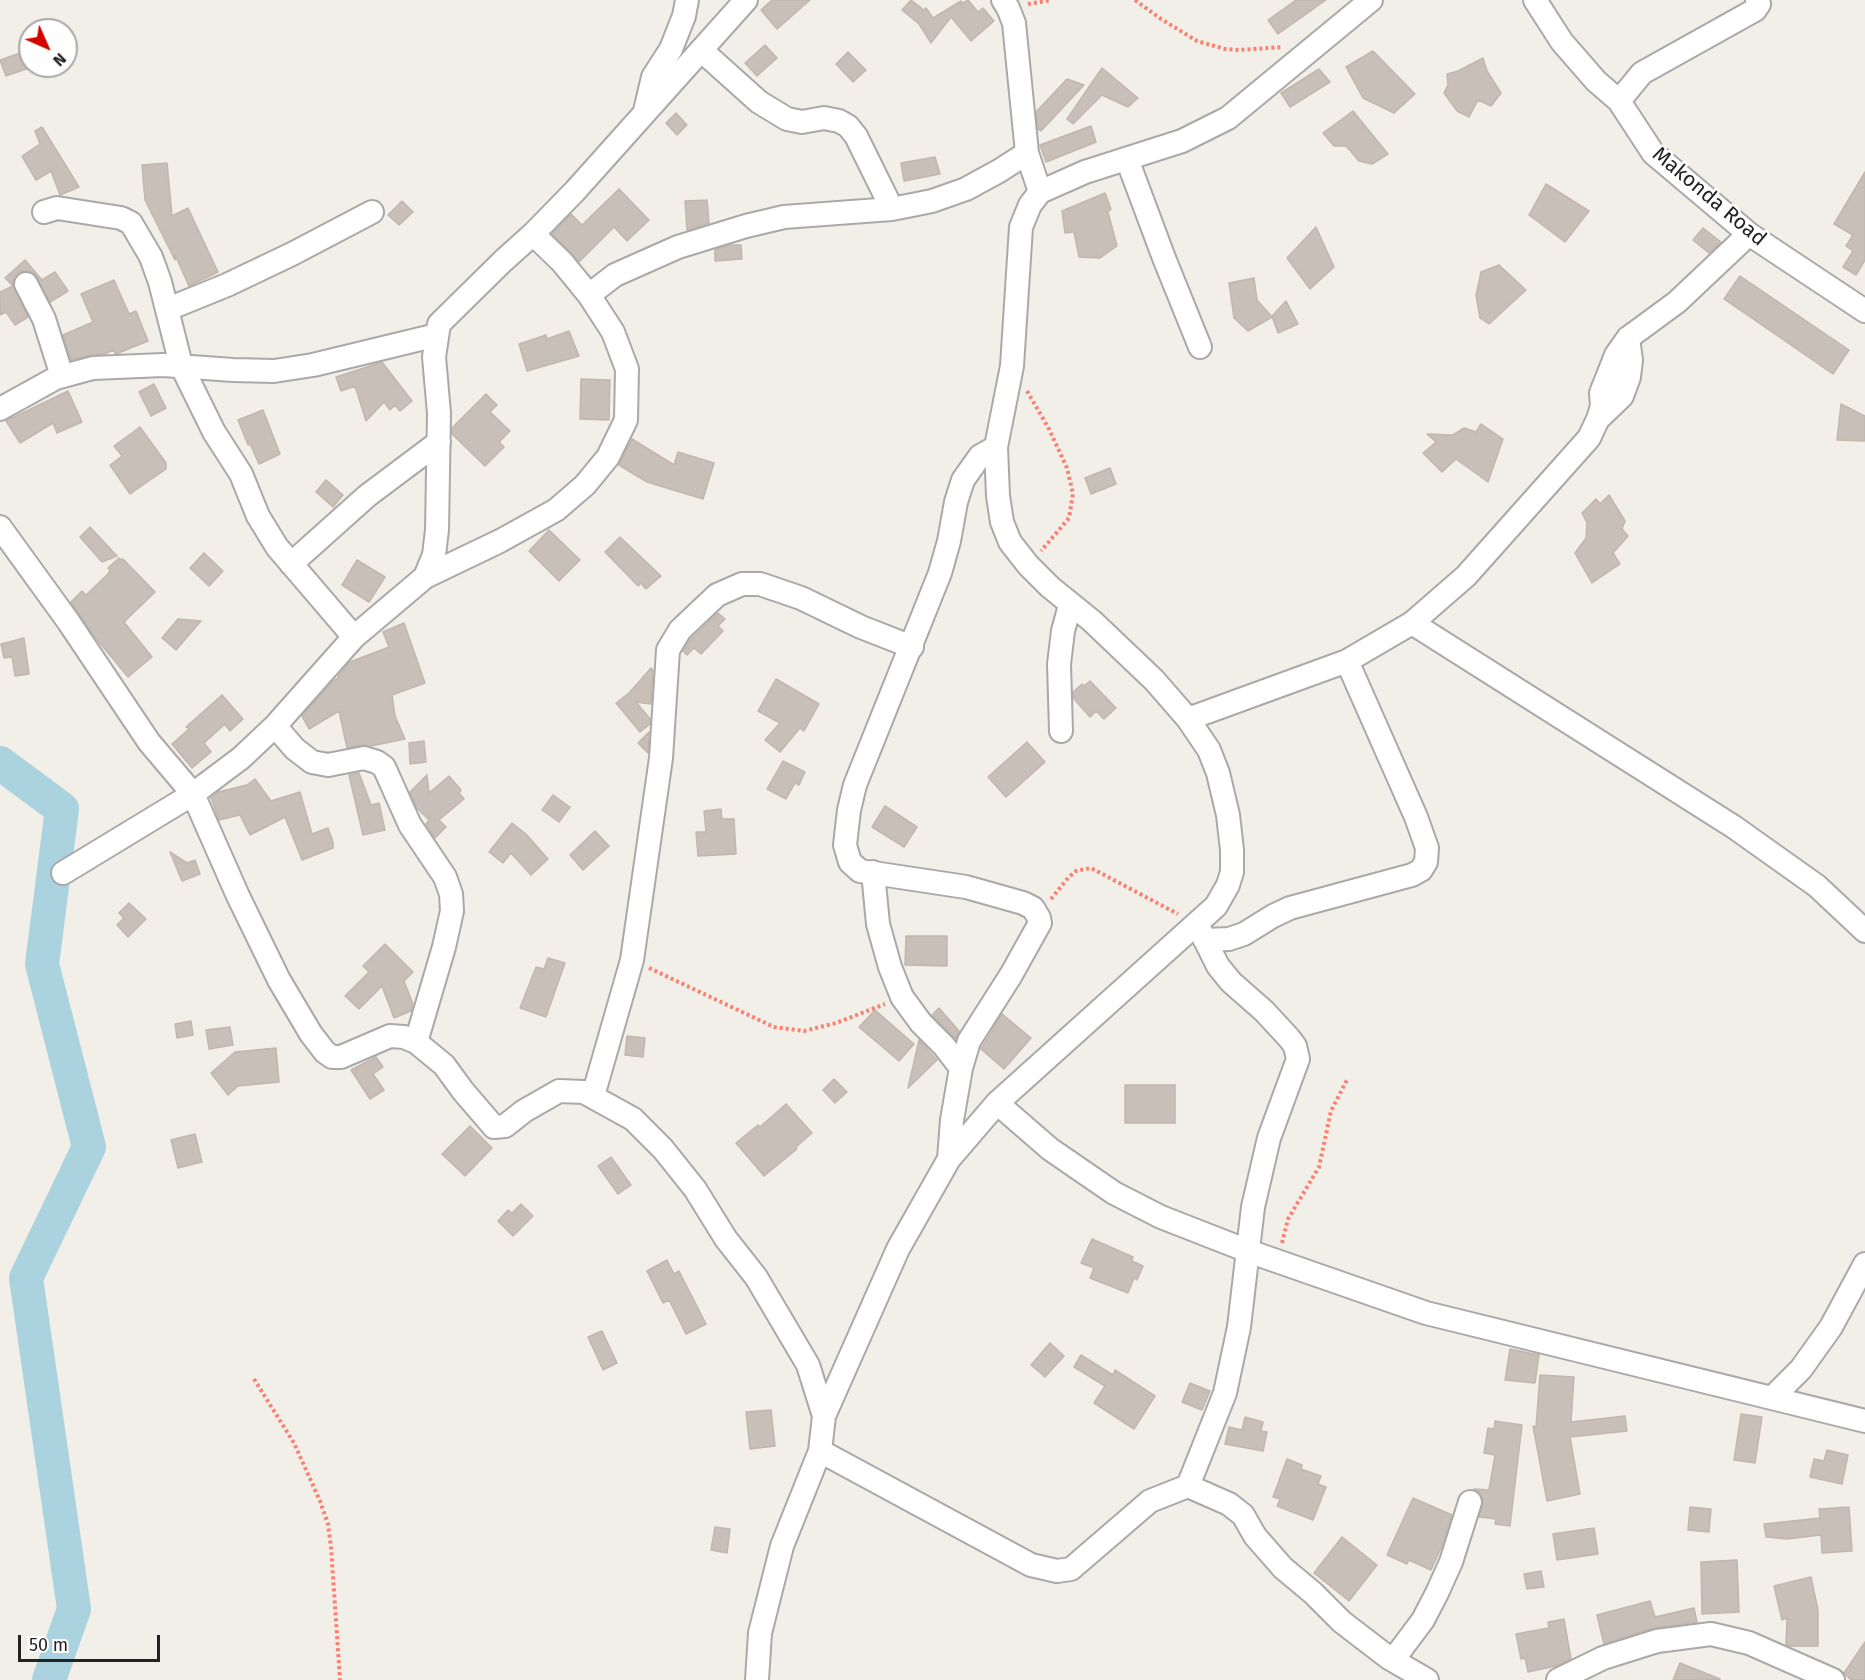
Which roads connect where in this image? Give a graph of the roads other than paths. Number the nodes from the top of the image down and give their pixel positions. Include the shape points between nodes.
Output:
1 (687, 0) edge
2 (746, 0) edge
3 (1003, 0) edge
4 (1371, 0) edge
5 (1535, 0) edge
6 (1757, 0) edge
7 (701, 50) junction
8 (1619, 101) junction
9 (644, 113) junction
10 (1027, 153) junction
11 (1127, 159) junction
12 (1040, 192) junction
13 (892, 209) junction
14 (44, 212) dead end
15 (372, 212) dead end
16 (533, 234) junction
17 (1749, 234) junction
18 (26, 284) dead end
19 (589, 295) junction
20 (168, 309) junction
21 (1865, 311) edge
22 (437, 336) junction
23 (1200, 347) dead end
24 (181, 365) junction
25 (62, 376) junction
26 (0, 409) edge
27 (439, 442) junction
28 (996, 447) junction
29 (3, 537) edge
30 (291, 564) junction
31 (425, 577) junction
32 (1070, 605) junction
33 (1412, 623) junction
34 (354, 637) junction
35 (912, 646) junction
36 (1347, 661) junction
37 (1188, 719) junction
38 (275, 726) junction
39 (1061, 731) dead end
40 (193, 794) junction
41 (873, 872) junction
42 (63, 873) dead end
43 (1865, 931) edge
44 (1202, 932) junction
45 (416, 1042) junction
46 (961, 1068) junction
47 (593, 1096) junction
48 (998, 1103) junction
49 (949, 1160) junction
50 (1248, 1251) junction
51 (1865, 1264) edge
52 (1772, 1398) junction
53 (824, 1416) junction
54 (1865, 1421) edge
55 (820, 1451) junction
56 (1188, 1486) junction
57 (1470, 1502) dead end
58 (1393, 1660) junction
59 (757, 1680) edge
60 (1427, 1680) edge
61 (1558, 1680) edge
62 (1833, 1680) edge

1 - 9 street via 671,49 653,77
2 - 7 street
3 - 10 street via 1014,23
4 - 11 street via 1228,118 1182,141
5 - 8 street, Makonda Road via 1562,42
6 - 8 street via 1755,10 1642,73
7 - 9 street
7 - 13 street via 759,102 787,119 802,122 824,118 848,126
8 - 17 street, Makonda Road via 1653,153
9 - 16 street
10 - 12 street
10 - 13 street via 966,189
11 - 12 street
11 - 23 street
12 - 28 street via 1021,227 1012,366
13 - 19 street via 784,218 746,226 678,247 615,275
14 - 20 street via 57,208 131,223 151,257
15 - 20 street via 283,258
16 - 19 street
16 - 22 street via 439,324
17 - 21 street, Makonda Road
17 - 33 street via 1677,302 1628,338 1631,360 1622,396 1598,419 1578,453 1498,543
18 - 25 street via 44,319
19 - 31 street via 613,332 627,369 626,420 608,457 585,485 556,510
20 - 24 street
22 - 24 street via 313,365 274,370
22 - 27 street via 434,357
24 - 25 street via 93,368
24 - 30 street via 214,432 241,474 258,516
25 - 26 street
27 - 30 street via 367,495
27 - 31 street via 434,555
28 - 32 street via 998,496 1010,542
28 - 35 street via 981,456 963,480 940,573
29 - 40 street via 68,621 149,742
30 - 34 street
31 - 34 street
32 - 37 street via 1154,680
32 - 39 street via 1059,664
33 - 36 street
33 - 43 street via 1734,827 1817,886
34 - 38 street
35 - 41 street via 855,785 849,810 845,844 850,862 860,871
35 - 47 street via 760,584 742,584 717,595 680,630 668,650 661,758 632,960
36 - 37 street
36 - 44 street via 1416,817 1427,848 1426,862 1412,875 1290,908 1229,939
37 - 44 street via 1209,750 1218,773 1232,850 1228,885
38 - 40 street
38 - 45 street via 312,762 328,765 364,758 384,767 410,825 445,877 452,912
40 - 42 street
40 - 45 street via 279,980 325,1052 341,1057 390,1036
41 - 46 street via 878,924 902,997
41 - 46 street via 1003,897 1033,908 1039,918 1040,923 1011,975 969,1041
44 - 48 street
44 - 50 street via 1218,966 1289,1038 1298,1059 1269,1138 1253,1207
45 - 47 street via 444,1065 494,1127 505,1126 559,1091
46 - 49 street
47 - 53 street via 633,1119 695,1188 726,1239 756,1277 808,1365
48 - 49 street
48 - 50 street via 1050,1149 1114,1193 1161,1217
49 - 53 street via 898,1249
50 - 52 street via 1426,1313
50 - 56 street via 1239,1327 1225,1393
51 - 52 street via 1831,1327 1801,1369
52 - 54 street
53 - 55 street
55 - 56 street via 1031,1565 1057,1571 1071,1569 1150,1501
55 - 59 street via 782,1546 760,1633
56 - 58 street via 1229,1504 1243,1515 1255,1536 1283,1568 1342,1622
57 - 58 street via 1437,1593 1423,1620
58 - 60 street
61 - 62 street via 1604,1658 1657,1641 1711,1634 1749,1643

